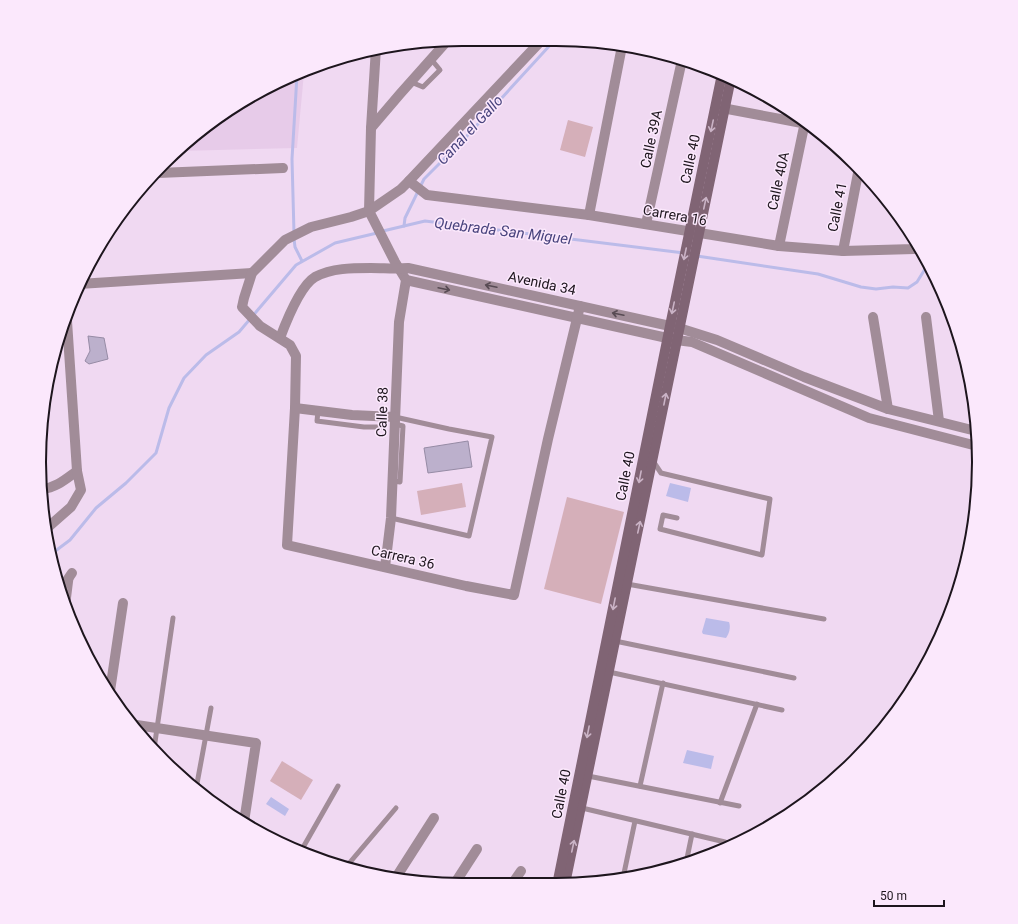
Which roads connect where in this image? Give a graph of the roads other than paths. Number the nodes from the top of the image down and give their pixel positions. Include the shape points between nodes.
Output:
1 (536, 46) edge
2 (442, 47) edge
3 (621, 52) edge
4 (376, 55) edge
5 (681, 65) edge
6 (722, 81) edge
7 (729, 84) edge
8 (720, 107) junction
9 (793, 121) edge
10 (371, 128) junction
11 (805, 129) edge
12 (283, 168) dead end
13 (164, 172) edge
14 (857, 176) edge
15 (412, 184) junction
16 (370, 214) junction
17 (589, 215) junction
18 (646, 224) junction
19 (693, 236) junction
20 (779, 246) junction
21 (913, 249) edge
22 (843, 251) junction
23 (397, 266) junction
24 (252, 273) junction
25 (406, 280) junction
26 (87, 284) edge
27 (580, 306) junction
28 (873, 317) dead end
29 (926, 317) dead end
30 (577, 318) junction
31 (674, 327) junction
32 (68, 329) edge
33 (280, 338) junction
34 (672, 339) junction
35 (295, 408) junction
36 (888, 409) junction
37 (395, 421) junction
38 (939, 422) junction
39 (970, 430) edge
40 (971, 445) edge
41 (648, 460) junction
42 (77, 471) junction
43 (47, 488) edge
44 (391, 518) junction
45 (677, 518) dead end
46 (51, 525) edge
47 (631, 541) junction
48 (385, 567) junction
49 (72, 573) joint
50 (64, 583) edge
51 (627, 584) junction
52 (69, 598) edge
53 (123, 603) dead end
54 (173, 618) dead end
55 (824, 619) dead end
56 (611, 640) junction
57 (605, 671) junction
58 (794, 678) dead end
59 (663, 683) junction
60 (111, 685) edge
61 (757, 704) junction
62 (211, 708) dead end
63 (782, 710) dead end
64 (140, 725) edge
65 (158, 727) junction
66 (205, 734) junction
67 (155, 743) edge
68 (588, 776) junction
69 (197, 782) edge
70 (338, 786) dead end
71 (640, 786) junction
72 (720, 803) junction
73 (740, 806) dead end
74 (578, 807) junction
75 (396, 808) dead end
76 (245, 816) edge
77 (434, 818) dead end
78 (635, 821) junction
79 (692, 834) junction
80 (725, 842) dead end
81 (304, 846) edge
82 (477, 848) dead end
83 (687, 857) edge
84 (350, 863) edge
85 (521, 871) dead end
86 (624, 872) edge
87 (399, 873) edge
88 (458, 878) edge
89 (516, 878) edge
90 (559, 878) edge
91 (566, 878) edge

1 - 15 street
2 - 10 street
3 - 17 street
4 - 10 street
5 - 18 street, Calle 39A
6 - 8 main road, Calle 40
7 - 8 main road, Calle 40
8 - 9 street
8 - 19 main road, Calle 40
10 - 16 street
11 - 20 street, Calle 40A
12 - 13 street
14 - 22 street, Calle 41
15 - 16 street via 401,189
15 - 17 street, Carrera 16 via 427,195
16 - 23 street
16 - 24 street via 308,228 287,240
17 - 18 street, Carrera 16
18 - 19 street, Carrera 16
19 - 20 street, Carrera 16
19 - 31 main road, Calle 40
20 - 22 street, Carrera 16
21 - 22 street, Carrera 16
23 - 25 street
27 -> 23 street, Avenida 34
23 - 33 street, Avenida 34 via 334,270 313,278 298,296
24 - 26 street
24 - 33 street via 242,307 260,326
25 -> 30 street, Avenida 34
25 - 37 street, Calle 38 via 399,322
27 - 30 street
31 -> 27 street, Avenida 34
28 - 36 street
29 - 38 street
30 - 34 street, Avenida 34
30 - 48 street, Carrera 36 via 514,595
31 - 34 main road, Calle 40
31 - 36 street, Avenida 34 via 717,340
32 - 42 street
33 - 35 street via 290,345 296,356
34 - 40 street, Avenida 34 via 692,342 869,418
34 - 41 main road, Calle 40
35 - 37 street via 384,416
35 - 48 street, Carrera 36 via 287,545
36 - 38 street, Avenida 34
37 - 44 street, Calle 38
37 - 44 lane via 492,437 469,536
38 - 39 street, Avenida 34
41 - 45 lane via 661,473 770,499 762,555 660,529 663,515
41 - 47 main road, Calle 40
42 - 43 street via 58,485
42 - 46 street via 81,490 72,507
44 - 48 street, Calle 38
47 - 51 main road, Calle 40
47 -> 56 main road, Calle 40
49 - 50 street
49 - 52 lane
51 - 55 lane
51 - 56 main road, Calle 40
53 - 60 street
54 - 65 lane
56 - 57 main road, Calle 40
56 - 58 lane
57 - 59 lane
57 - 68 main road, Calle 40
57 -> 74 main road, Calle 40
59 - 61 lane
59 - 71 lane
61 - 63 lane
61 - 72 lane
62 - 66 lane
64 - 65 street
65 - 66 street
65 - 67 lane
66 - 69 lane
66 - 76 street via 256,743
68 - 71 lane
68 - 74 main road, Calle 40
70 - 81 lane
71 - 72 lane
72 - 73 lane
74 - 78 lane
74 - 90 main road, Calle 40
91 -> 74 main road, Calle 40
75 - 84 lane
77 - 87 street
78 - 79 lane
78 - 86 lane
79 - 80 lane
79 - 83 lane
82 - 88 street
85 - 89 street

